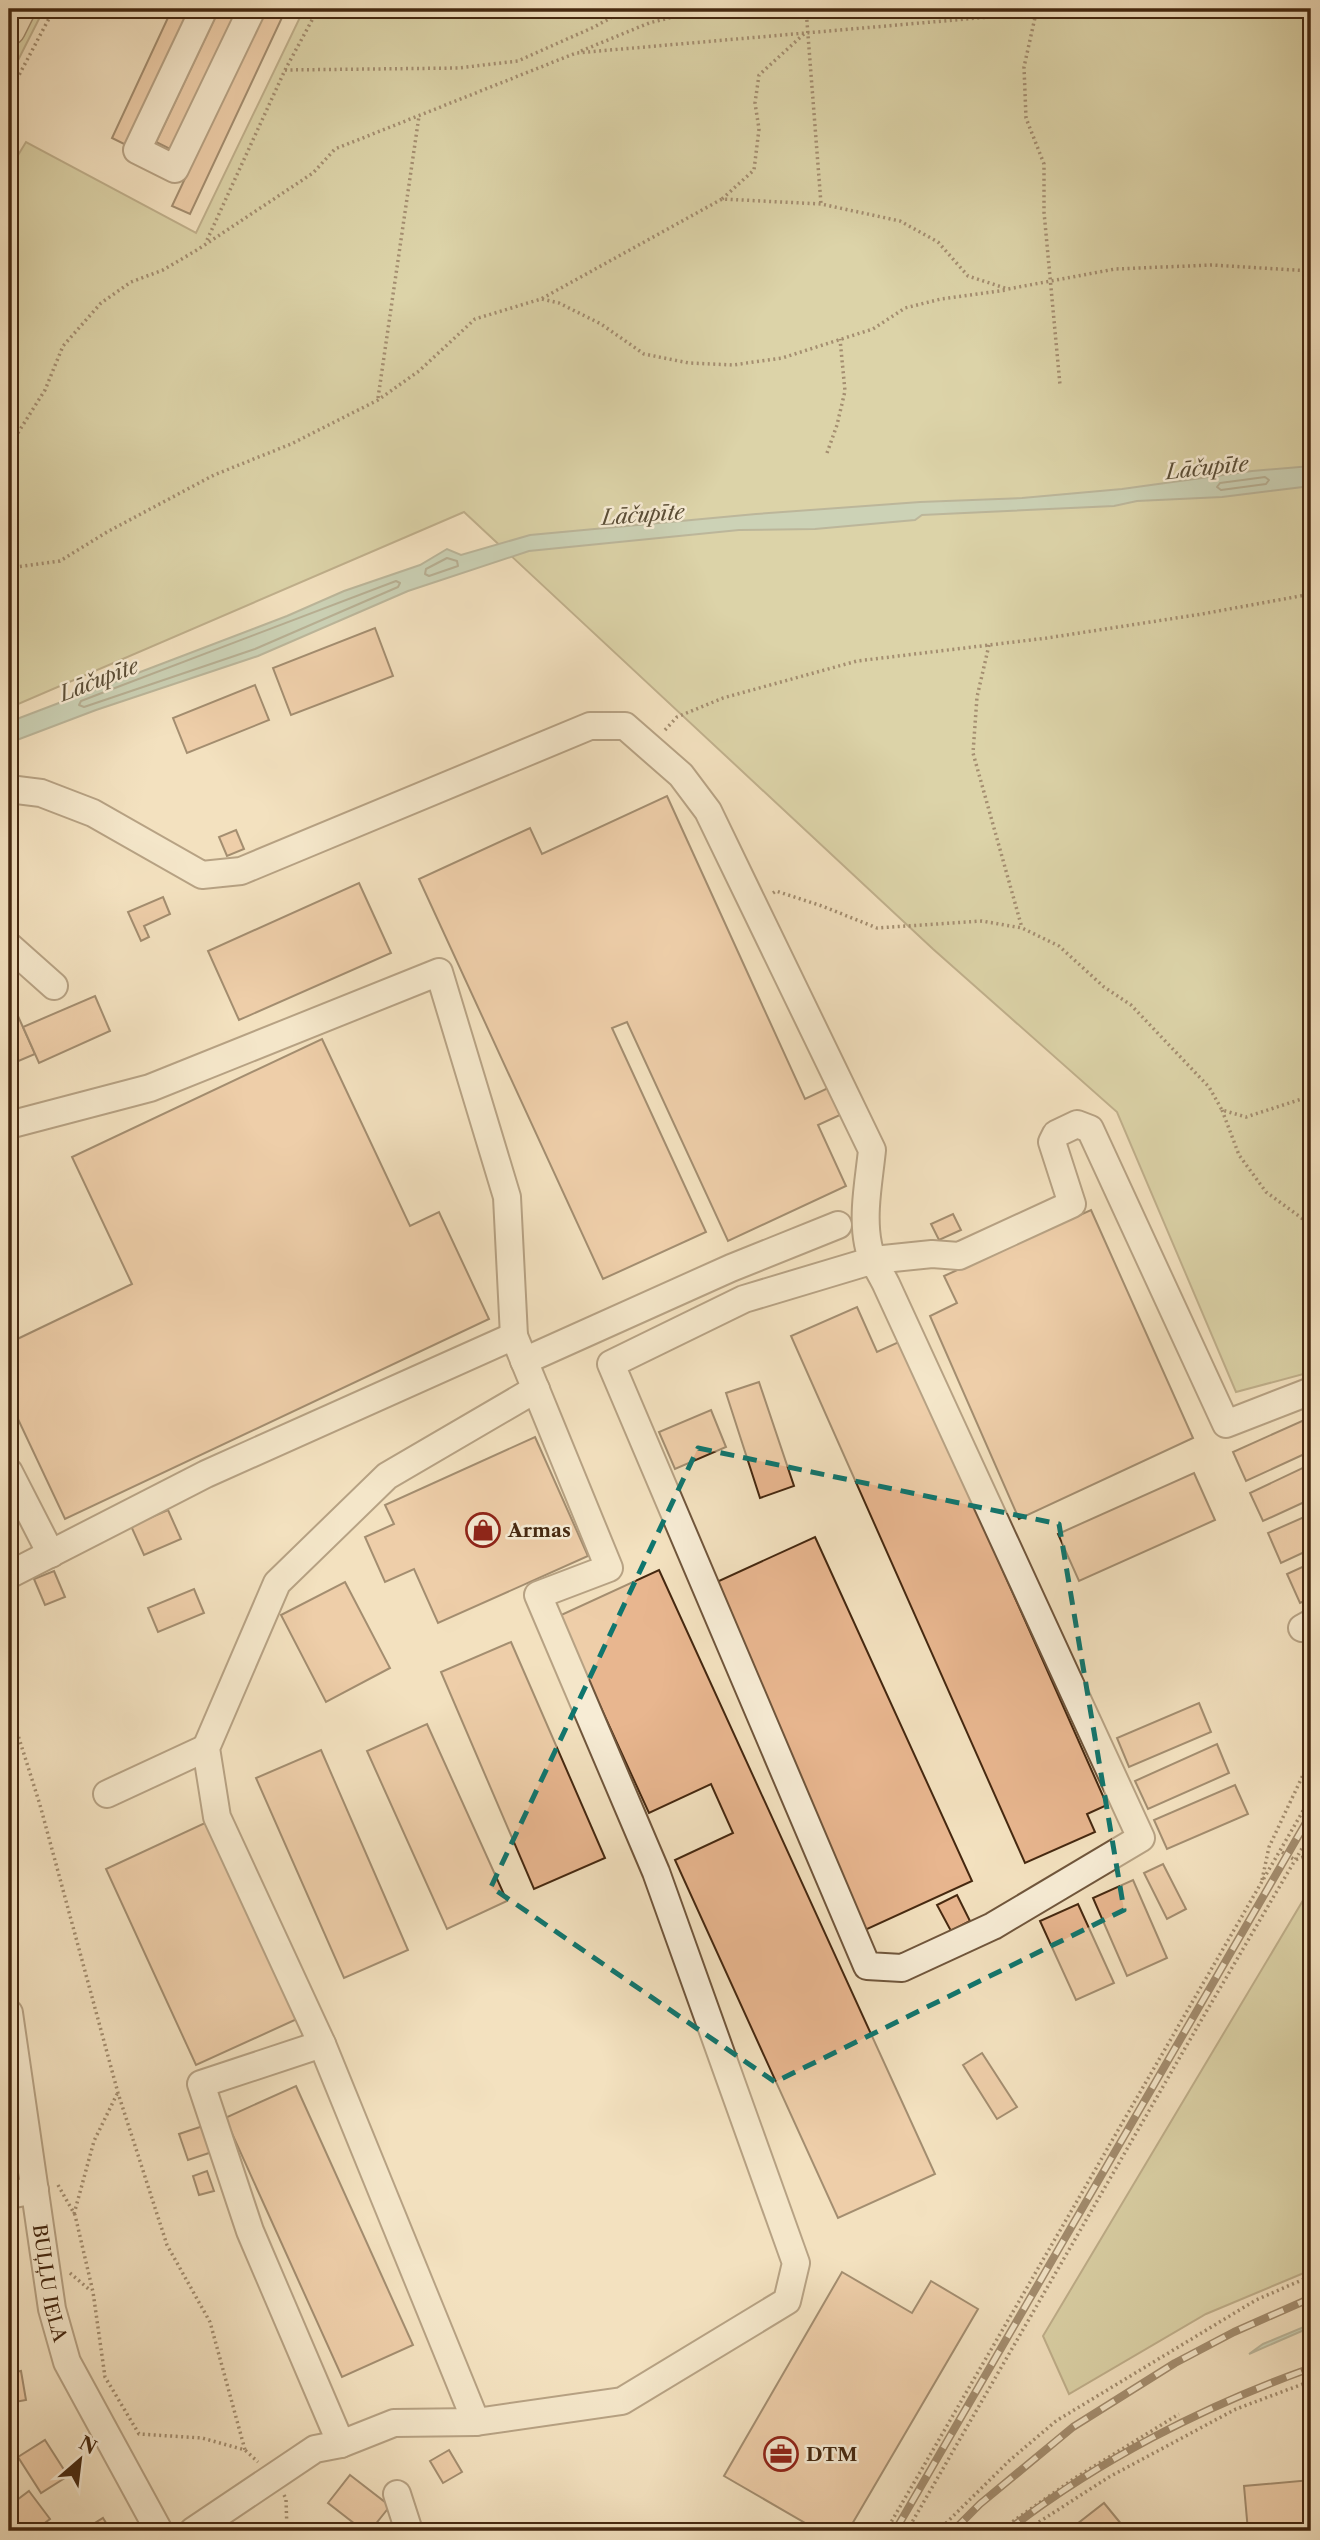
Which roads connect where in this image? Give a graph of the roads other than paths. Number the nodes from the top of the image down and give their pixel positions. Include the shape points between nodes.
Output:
1 (204, 9) edge
2 (252, 9) edge
3 (9, 789) edge
4 (9, 946) edge
5 (54, 985) dead end
6 (9, 1125) edge
7 (838, 1225) dead end
8 (874, 1260) junction
9 (514, 1336) junction
10 (524, 1361) junction
11 (536, 1388) junction
12 (1311, 1391) edge
13 (9, 1472) edge
14 (51, 1554) junction
15 (9, 1575) edge
16 (206, 1748) junction
17 (107, 1794) dead end
18 (9, 2013) edge
19 (322, 2044) junction
20 (46, 2186) junction
21 (9, 2195) edge
22 (476, 2422) junction
23 (341, 2444) junction
24 (397, 2494) dead end
25 (159, 2531) edge
26 (193, 2531) edge
27 (409, 2531) edge

1 - 2 street via 138,150 175,169
3 - 8 street via 41,793 93,813 202,874 241,871 590,726 625,726 681,775 708,811 872,1150 867,1202 868,1245
4 - 5 street
6 - 9 street via 150,1088 439,972 507,1197
7 - 10 street
8 - 8 street via 1141,1838 1014,1915 902,1968 867,1966 611,1364 744,1299
8 - 12 street via 959,1256 1072,1204 1052,1142 1056,1134 1077,1124 1090,1129 1226,1424
9 - 10 street
9 - 14 street via 206,1474
10 - 11 street
11 - 16 street via 387,1476 277,1583
11 - 22 street via 609,1568 538,1595 656,1872 796,2263 787,2301 622,2401
13 - 14 street
14 - 15 street
16 - 17 street
16 - 19 street via 217,1817
18 - 20 street, BUĻĻU IELA
19 - 22 street
19 - 23 street via 201,2084 250,2231
20 - 21 street
20 - 25 street, BUĻĻU IELA via 52,2309 67,2362
22 - 23 street via 394,2424
23 - 26 street via 315,2449
24 - 27 street

